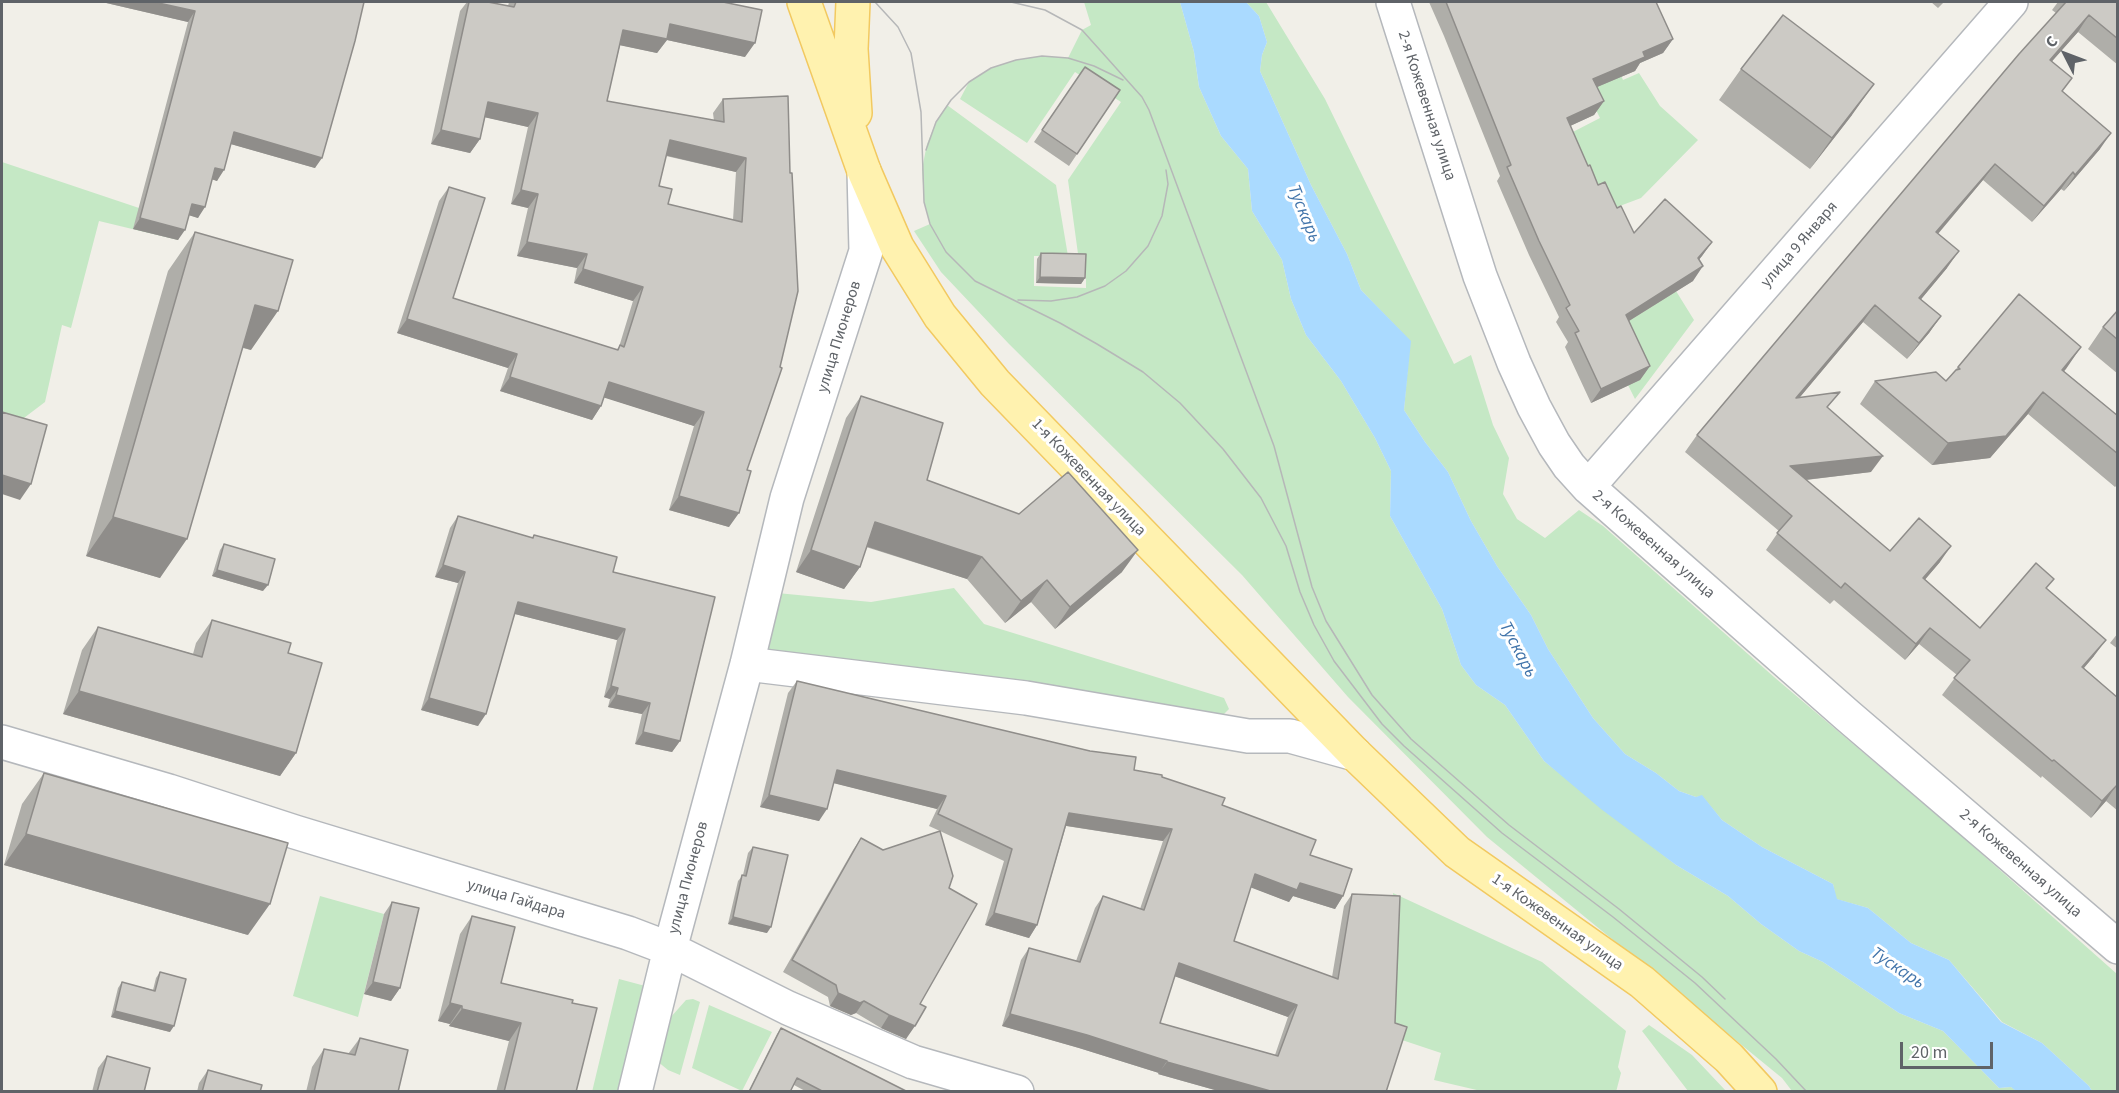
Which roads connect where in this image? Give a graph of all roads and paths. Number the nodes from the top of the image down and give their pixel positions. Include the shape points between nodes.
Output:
1 (853, 2) edge
2 (1393, 2) edge
3 (2012, 2) edge
4 (804, 9) edge
5 (864, 171) junction
6 (1588, 487) junction
7 (747, 664) junction
8 (2, 742) edge
9 (1355, 753) junction
10 (2118, 947) edge
11 (670, 949) junction
12 (634, 1092) edge
13 (1017, 1092) edge
14 (1760, 1092) edge

1 - 5 main road, 1-я Кожевенная улица via 851,50 856,133
2 - 6 street, 2-я Кожевенная улица via 1480,276 1514,363 1554,444
3 - 6 street, улица 9 Января
4 - 5 main road, 1-я Кожевенная улица
5 - 7 street, улица Пионеров via 866,251 788,498
5 - 9 main road, 1-я Кожевенная улица via 903,257 940,316 995,383
6 - 10 street, 2-я Кожевенная улица
7 - 9 street, 1-я Кожевенная улица via 1026,698 1248,736 1290,736
7 - 11 street, улица Пионеров
8 - 11 street, улица Гайдара via 169,790
9 - 14 main road, 1-я Кожевенная улица via 1457,852 1642,982 1729,1058
11 - 12 street, улица Пионеров
11 - 13 street, улица Гайдара via 788,1008 913,1062

